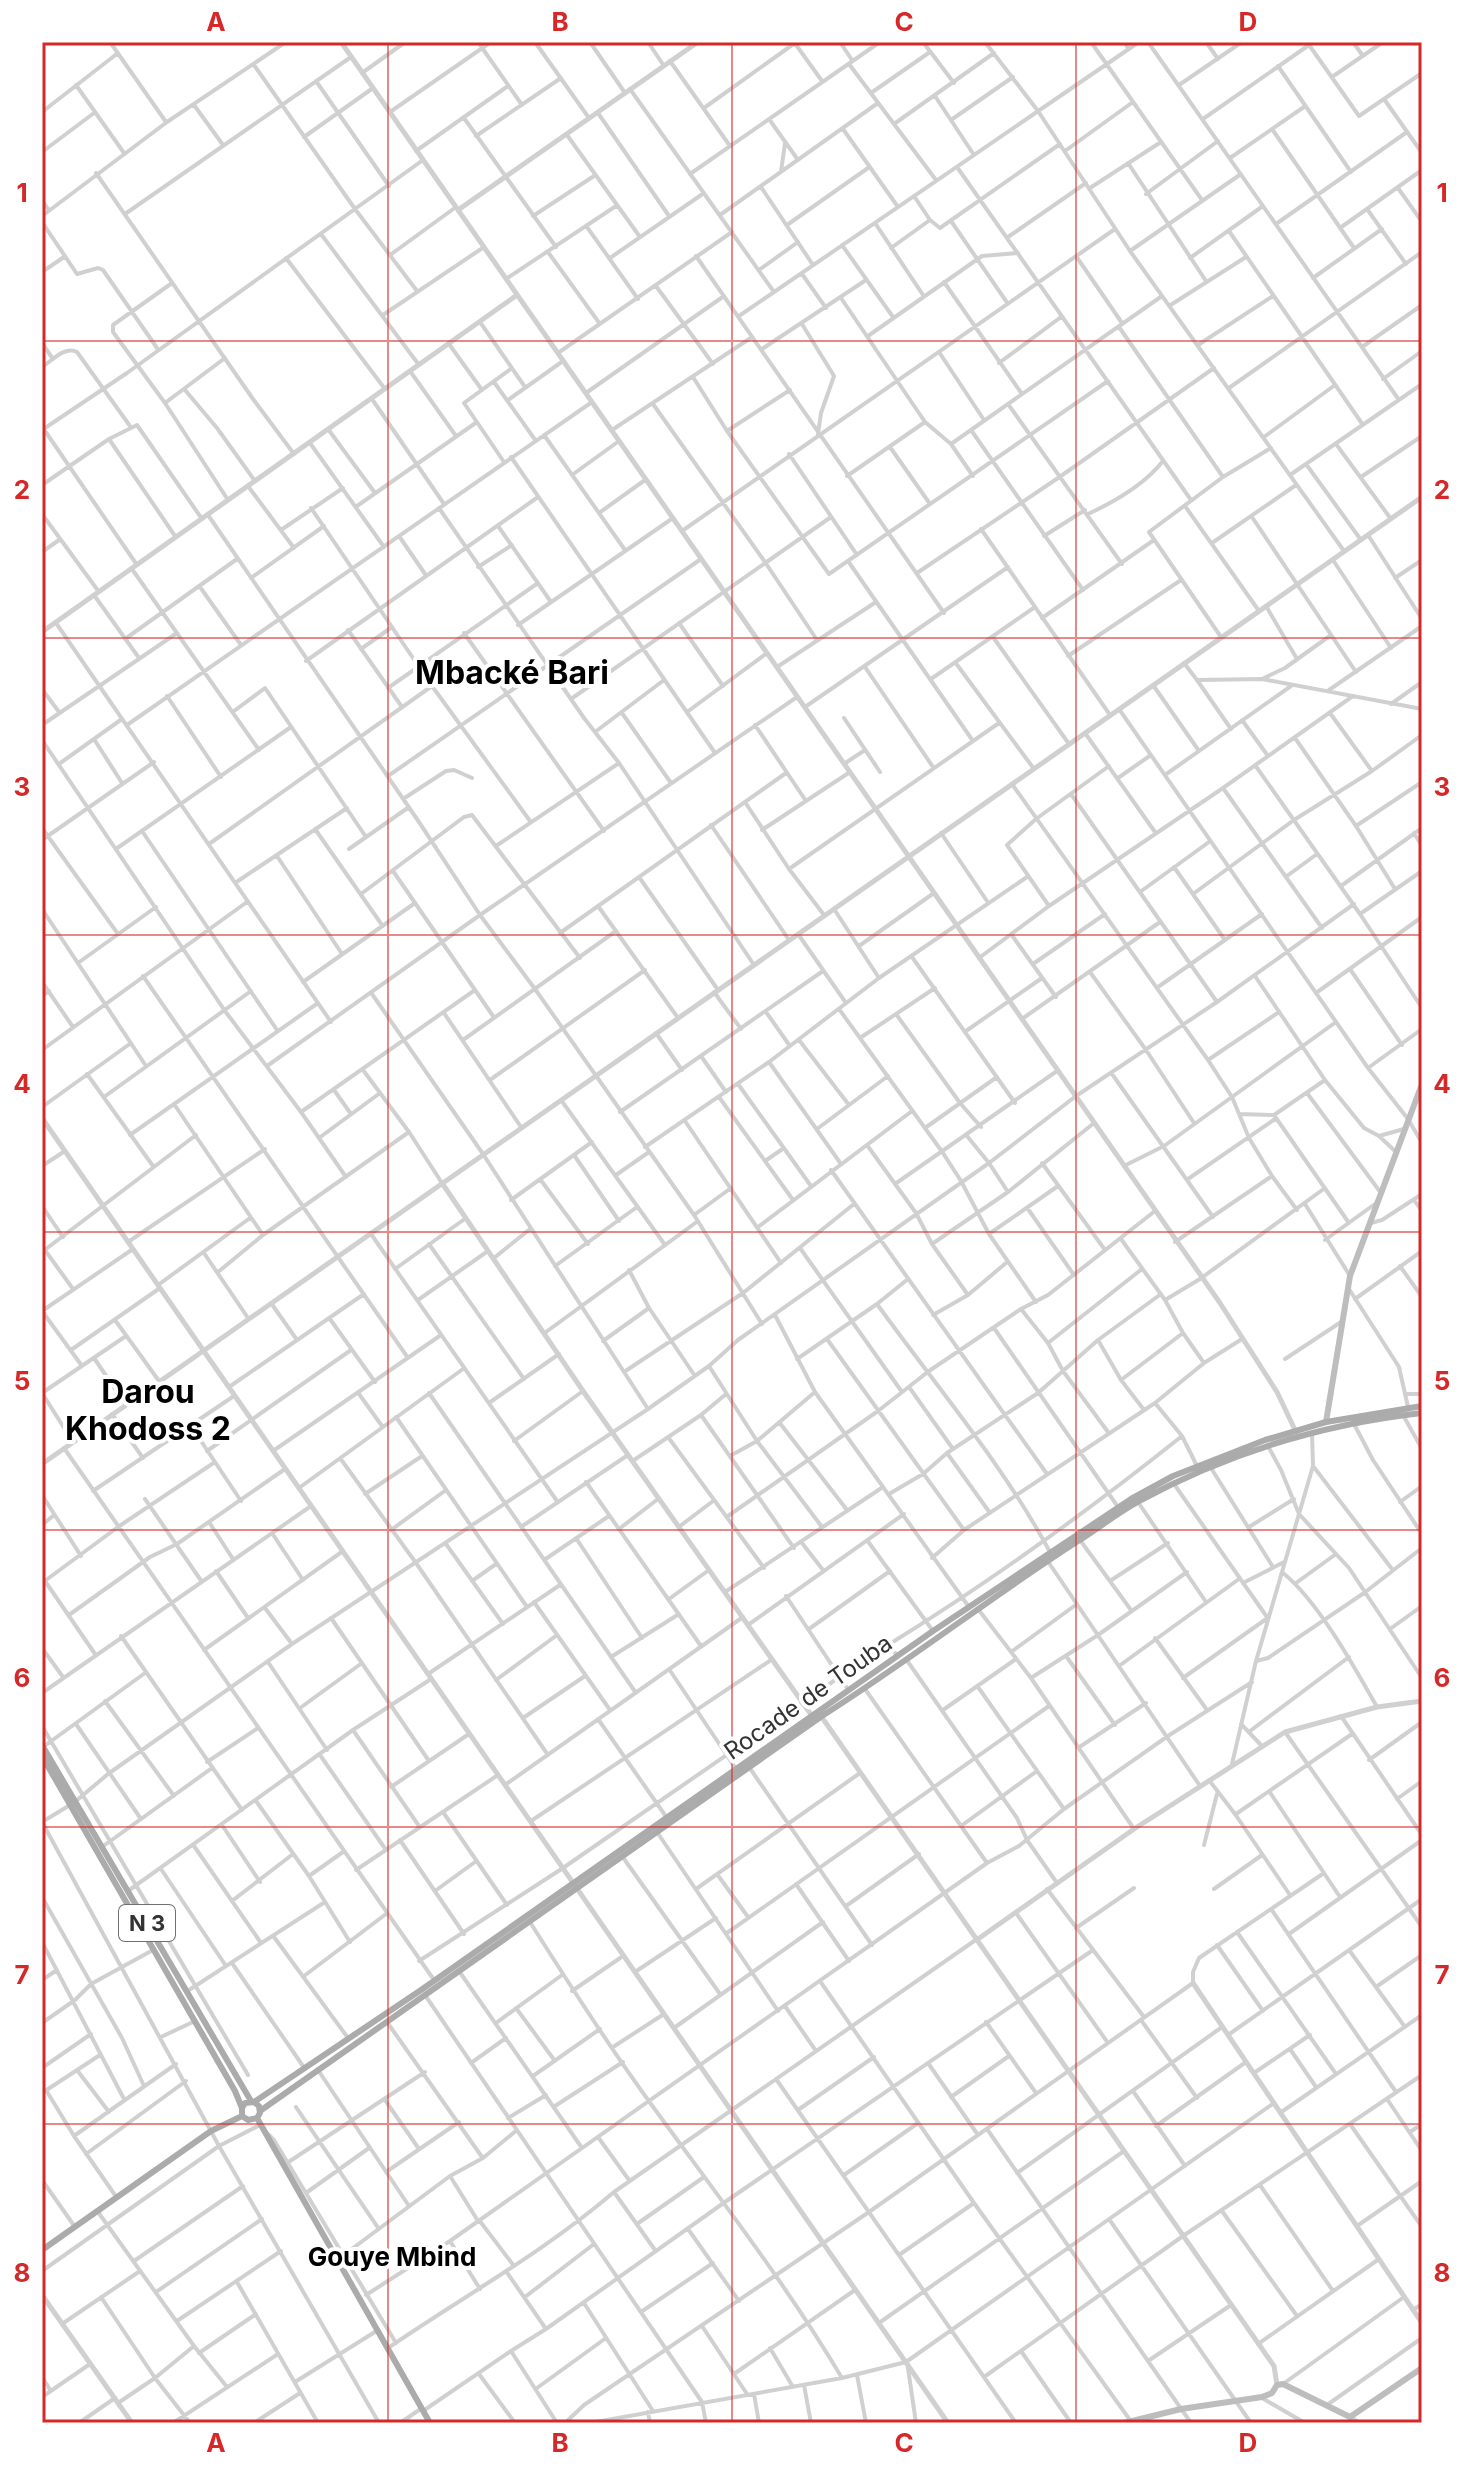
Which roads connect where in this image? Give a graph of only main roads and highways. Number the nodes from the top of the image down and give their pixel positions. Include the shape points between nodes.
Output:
1 (1422, 1084) edge
2 (1422, 1406) edge
3 (1422, 1413) edge
4 (1325, 1426) junction
5 (1296, 1434) junction
6 (817, 1715) junction
7 (43, 1746) edge
8 (42, 1756) edge
9 (75, 1801) junction
10 (575, 1886) junction
11 (528, 1918) junction
12 (423, 1992) junction
13 (252, 2102) junction
14 (260, 2111) junction
15 (242, 2112) junction
16 (260, 2125) junction
17 (42, 2250) edge
18 (1422, 2368) edge
19 (1129, 2422) edge
20 (430, 2423) edge

1 - 4 main road via 1350,1276
2 - 4 main road, Rocade de Touba
3 - 4 main road, Rocade de Touba
4 - 5 main road, Rocade de Touba
4 - 5 main road, Rocade de Touba
5 - 6 main road, Rocade de Touba via 1138,1502 865,1689
5 - 6 main road, Rocade de Touba via 1197,1466 1118,1507
6 - 10 main road, Rocade de Touba
6 - 10 main road, Rocade de Touba
7 - 9 main road, N 3
8 - 9 main road, N 3
9 - 13 main road, N 3 via 105,1844
9 - 15 main road, N 3
10 - 11 main road, Rocade de Touba
11 - 12 main road, Rocade de Touba
11 - 12 main road, Rocade de Touba
12 - 13 main road, Rocade de Touba
12 - 14 main road, Rocade de Touba
13 - 14 main road
13 - 15 main road, Rocade de Touba
14 - 16 main road
15 - 16 main road
15 - 17 main road
16 - 20 main road via 340,2257
18 - 19 main road via 1350,2417 1280,2384 1262,2397

